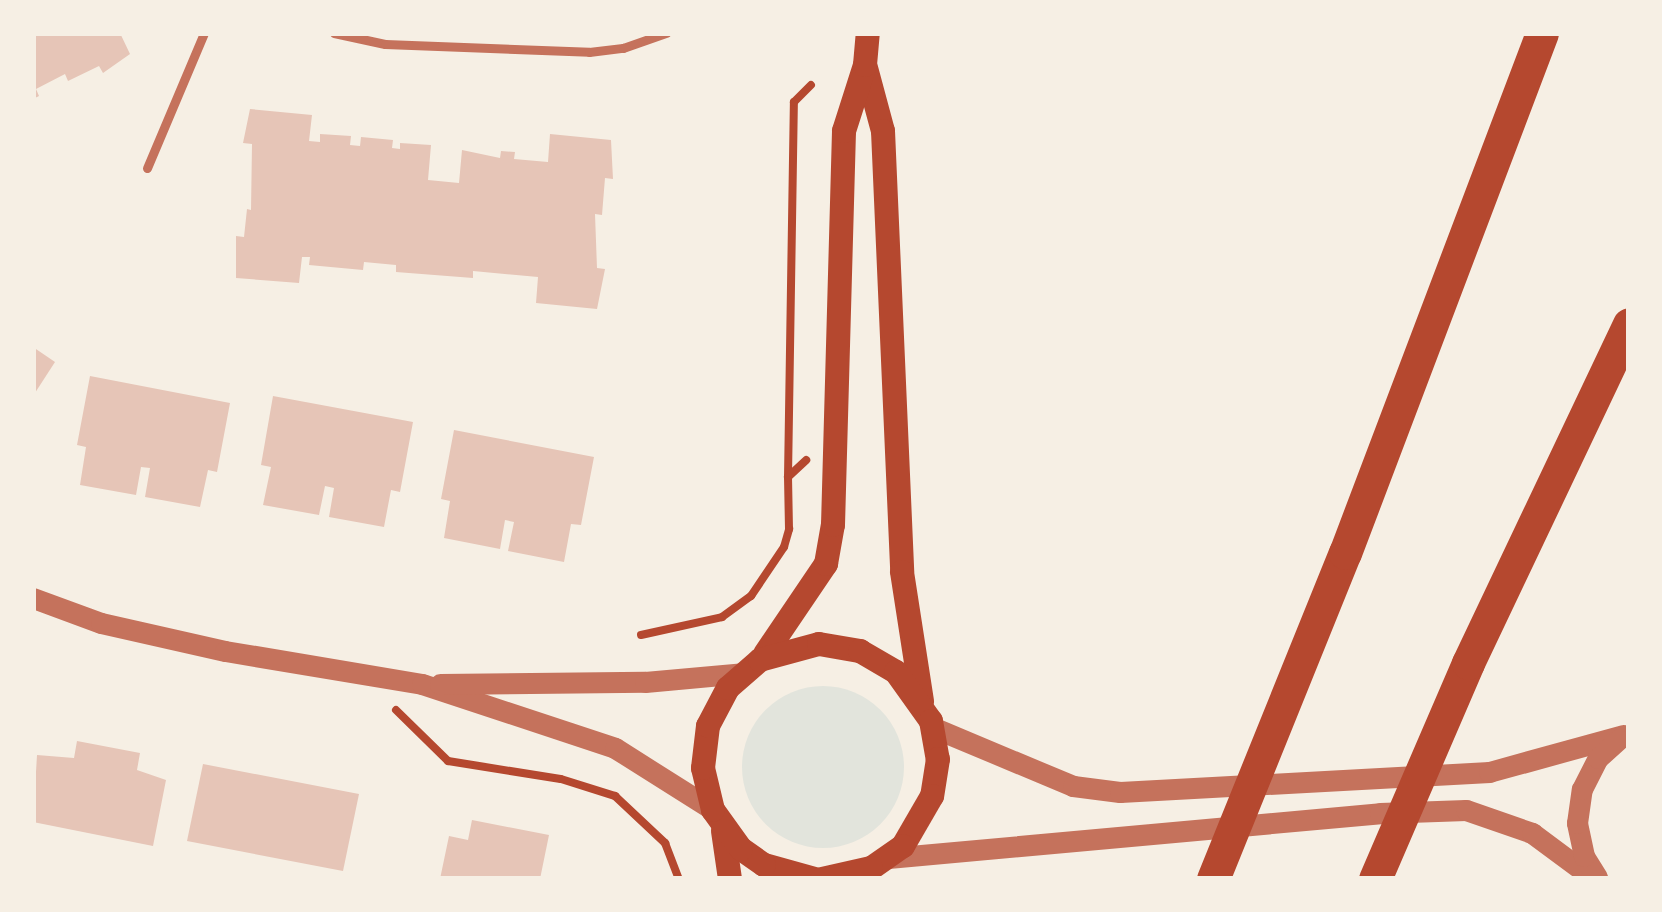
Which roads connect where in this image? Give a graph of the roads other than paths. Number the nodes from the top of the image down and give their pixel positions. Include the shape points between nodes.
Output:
1 (204, 33) edge
2 (334, 33) edge
3 (666, 33) edge
4 (868, 33) edge
5 (1542, 33) edge
6 (865, 65) junction
7 (147, 168) dead end
8 (1629, 324) edge
9 (33, 598) edge
10 (751, 667) junction
11 (422, 685) junction
12 (927, 715) junction
13 (1626, 734) edge
14 (718, 819) junction
15 (874, 868) edge
16 (730, 879) edge
17 (818, 879) edge
18 (1214, 879) edge
19 (1375, 879) edge
20 (1596, 879) edge

1 - 7 lane
2 - 3 lane via 385,44 590,52
4 - 6 main road
5 - 18 highway
6 - 10 main road via 844,131 838,488 826,564 785,632
6 - 12 main road via 883,130 902,572
8 - 19 highway
9 - 11 street via 101,623
10 - 11 street via 645,682
10 - 12 main road via 799,646 840,645 880,659
10 - 14 main road via 708,726 703,768
11 - 14 street via 636,757
12 - 13 street via 1073,786 1120,792 1489,772
12 - 15 main road via 938,759 932,796 915,831
13 - 20 street via 1598,758 1582,788 1577,823
14 - 16 main road
14 - 17 main road via 764,865
15 - 17 main road
15 - 20 street via 1466,810 1532,832

